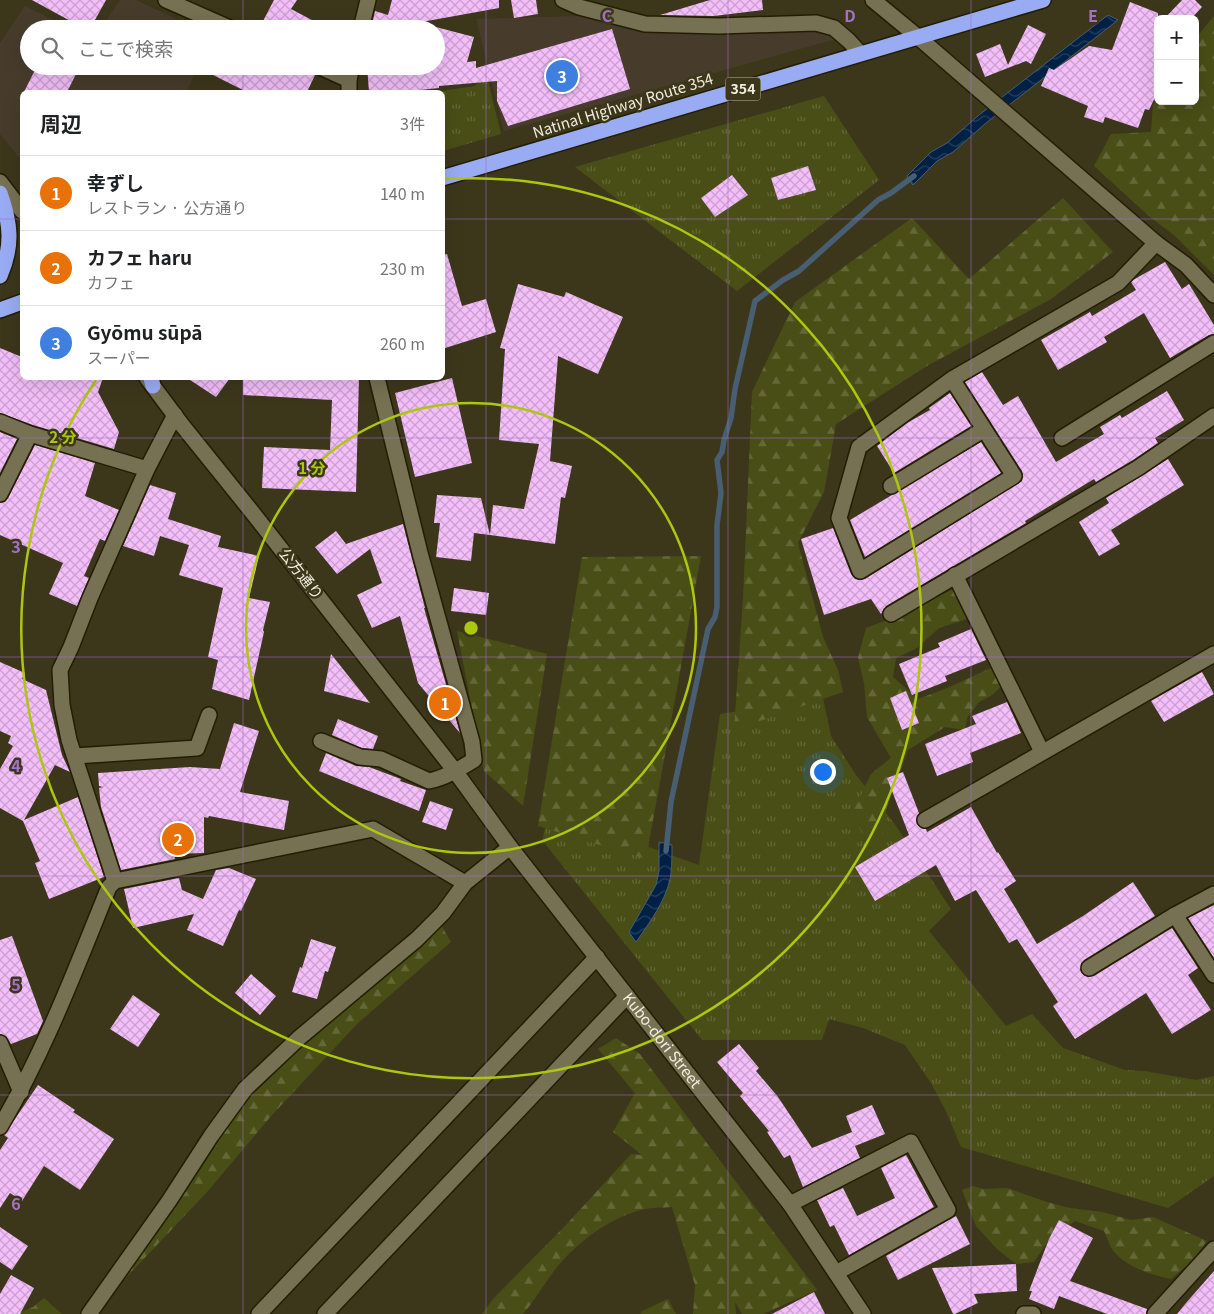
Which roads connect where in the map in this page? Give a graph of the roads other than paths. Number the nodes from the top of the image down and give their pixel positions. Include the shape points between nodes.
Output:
1 (166, 0) edge
2 (368, 0) edge
3 (562, 0) edge
4 (873, 0) edge
5 (1043, 0) edge
6 (212, 20) edge
7 (363, 20) edge
8 (918, 36) junction
9 (860, 53) junction
10 (445, 177) edge
11 (0, 182) edge
12 (0, 194) edge
13 (20, 208) edge
14 (1156, 243) junction
15 (0, 276) edge
16 (1214, 295) edge
17 (20, 303) edge
18 (0, 310) edge
19 (1214, 343) edge
20 (952, 379) junction
21 (151, 380) edge
22 (377, 380) edge
23 (175, 415) junction
24 (1214, 416) edge
25 (0, 422) edge
26 (983, 430) junction
27 (30, 434) junction
28 (1062, 438) dead end
29 (147, 469) junction
30 (891, 486) dead end
31 (0, 494) edge
32 (955, 575) junction
33 (891, 614) dead end
34 (1214, 654) edge
35 (209, 715) dead end
36 (321, 741) dead end
37 (1042, 752) junction
38 (75, 756) junction
39 (455, 772) junction
40 (925, 820) dead end
41 (510, 847) junction
42 (115, 881) junction
43 (465, 883) junction
44 (1214, 894) edge
45 (1175, 915) junction
46 (597, 958) junction
47 (1089, 968) dead end
48 (1214, 975) edge
49 (627, 996) junction
50 (0, 1043) edge
51 (21, 1092) junction
52 (0, 1127) edge
53 (790, 1204) junction
54 (1214, 1249) edge
55 (836, 1273) junction
56 (89, 1314) edge
57 (259, 1314) edge
58 (325, 1314) edge
59 (863, 1314) edge
60 (1024, 1314) edge
61 (1033, 1314) edge
62 (1155, 1314) edge

1 - 6 street
2 - 7 street
3 - 9 street via 645,24 816,23 834,28
4 - 8 street
5 - 8 highway, Natinal Highway Route 354 / 354
8 - 9 highway, Natinal Highway Route 354 / 354
8 - 14 street
9 - 10 highway, Natinal Highway Route 354 / 354
11 - 13 street
12 - 15 highway via 10,235 7,260
14 - 16 street via 1186,266
14 - 20 street via 1118,283
17 - 18 highway
19 - 28 street
20 - 26 street
20 - 26 street via 859,447 839,518 860,571 1014,476
21 - 23 street, 公方通り
22 - 39 street via 472,742 474,760
23 - 29 street
23 - 39 street, 公方通り
24 - 32 street via 1138,468
25 - 27 street
26 - 30 street
27 - 29 street
27 - 31 street
29 - 38 street via 60,670 62,705
32 - 33 street
32 - 37 street
34 - 37 street
35 - 38 street via 197,748
36 - 39 street via 360,757 381,759 429,781
37 - 40 street
38 - 42 street
39 - 41 street, Kubo-dori Street
41 - 43 street
41 - 46 street, Kubo-dori Street
42 - 43 street via 373,829
42 - 51 street via 109,887
43 - 56 street via 417,940 299,1038 245,1089
44 - 45 street
45 - 47 street
45 - 48 street
46 - 49 street, Kubo-dori Street
46 - 57 street
49 - 53 street, Kubo-dori Street
49 - 58 street
50 - 51 street
51 - 52 street
53 - 55 street, Kubo-dori Street
53 - 55 street via 912,1142 948,1210
54 - 62 street
55 - 59 street, Kubo-dori Street
60 - 61 street

